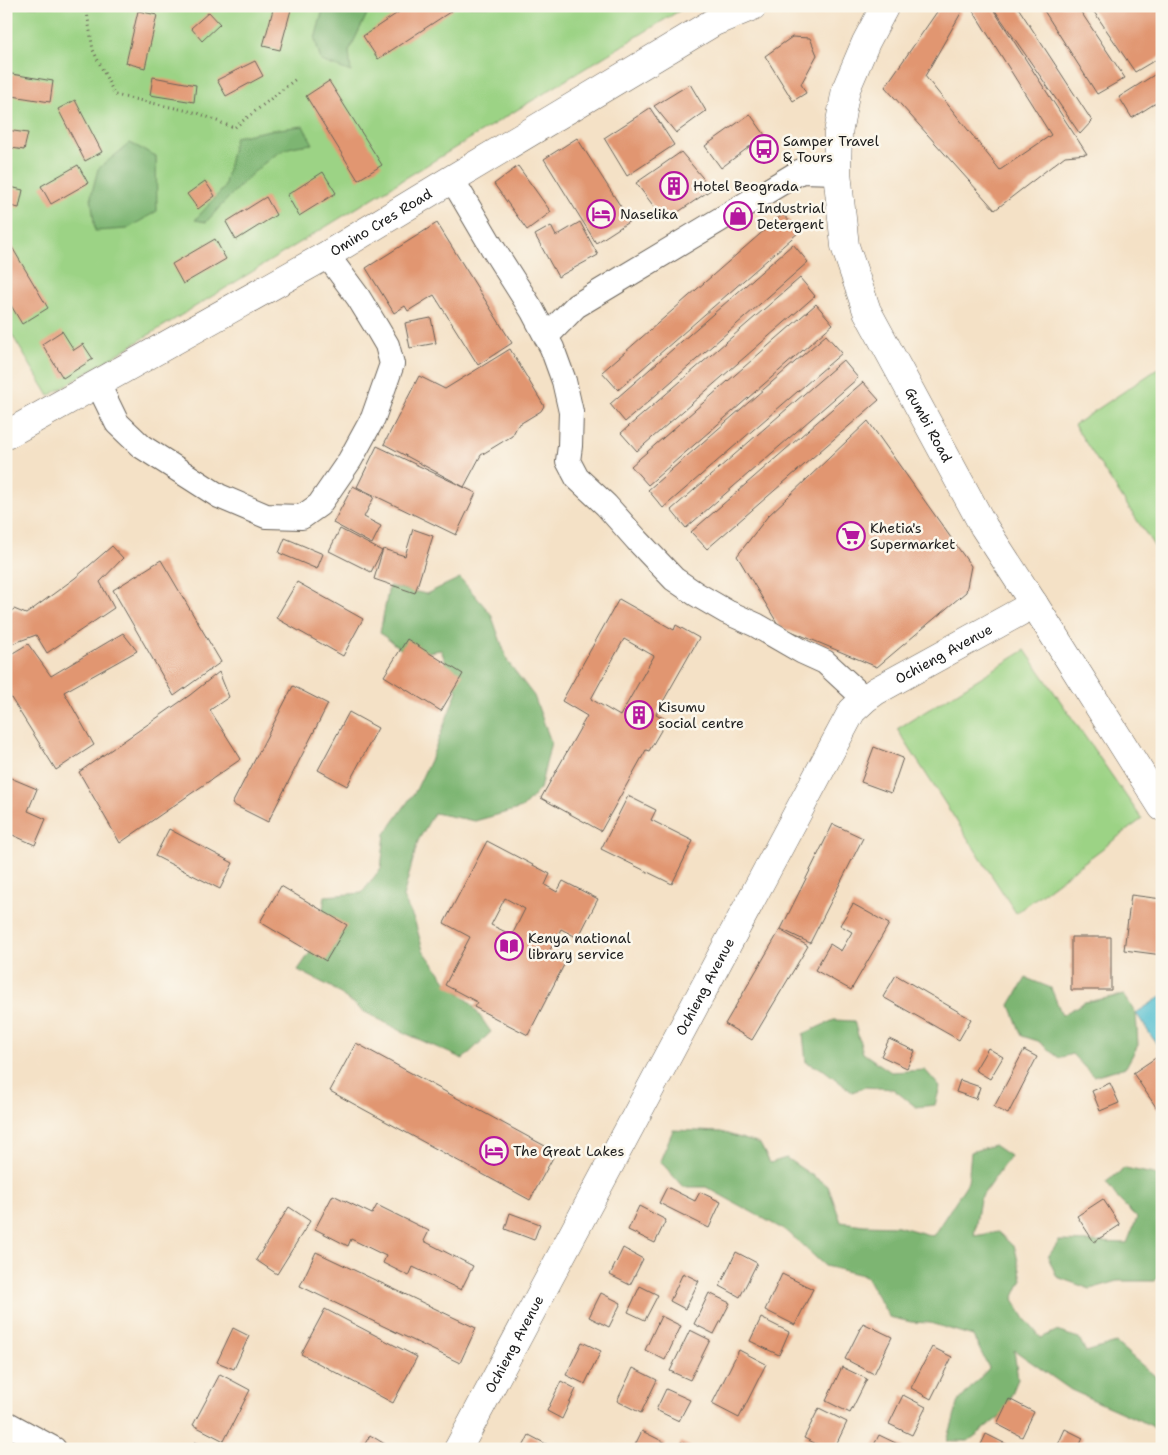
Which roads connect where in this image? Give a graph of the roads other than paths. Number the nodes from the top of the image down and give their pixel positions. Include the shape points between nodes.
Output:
1 (753, 6) edge
2 (885, 6) edge
3 (837, 172) junction
4 (452, 179) junction
5 (328, 255) junction
6 (546, 337) junction
7 (98, 384) junction
8 (10, 425) edge
9 (1034, 604) junction
10 (865, 699) junction
11 (1162, 807) edge
12 (6, 1423) edge
13 (54, 1449) edge
14 (458, 1449) edge

1 - 4 street, Omino Cres Road via 714,22
2 - 3 street, Gumbi Road via 846,89 838,132
3 - 6 street via 801,171 576,306
3 - 9 street, Gumbi Road via 845,246 867,311 984,527
4 - 5 street, Omino Cres Road
4 - 6 street
5 - 7 street, Omino Cres Road
5 - 7 street via 378,328 392,364 373,418 350,460 319,504 302,517 266,516 219,496 141,446 117,423
6 - 10 street via 564,381 571,412 568,461 577,478 674,579 727,612 825,662
7 - 8 street, Omino Cres Road
9 - 10 street, Ochieng Avenue
9 - 11 street, Gumbi Road
10 - 14 street, Ochieng Avenue via 852,711
12 - 13 street

